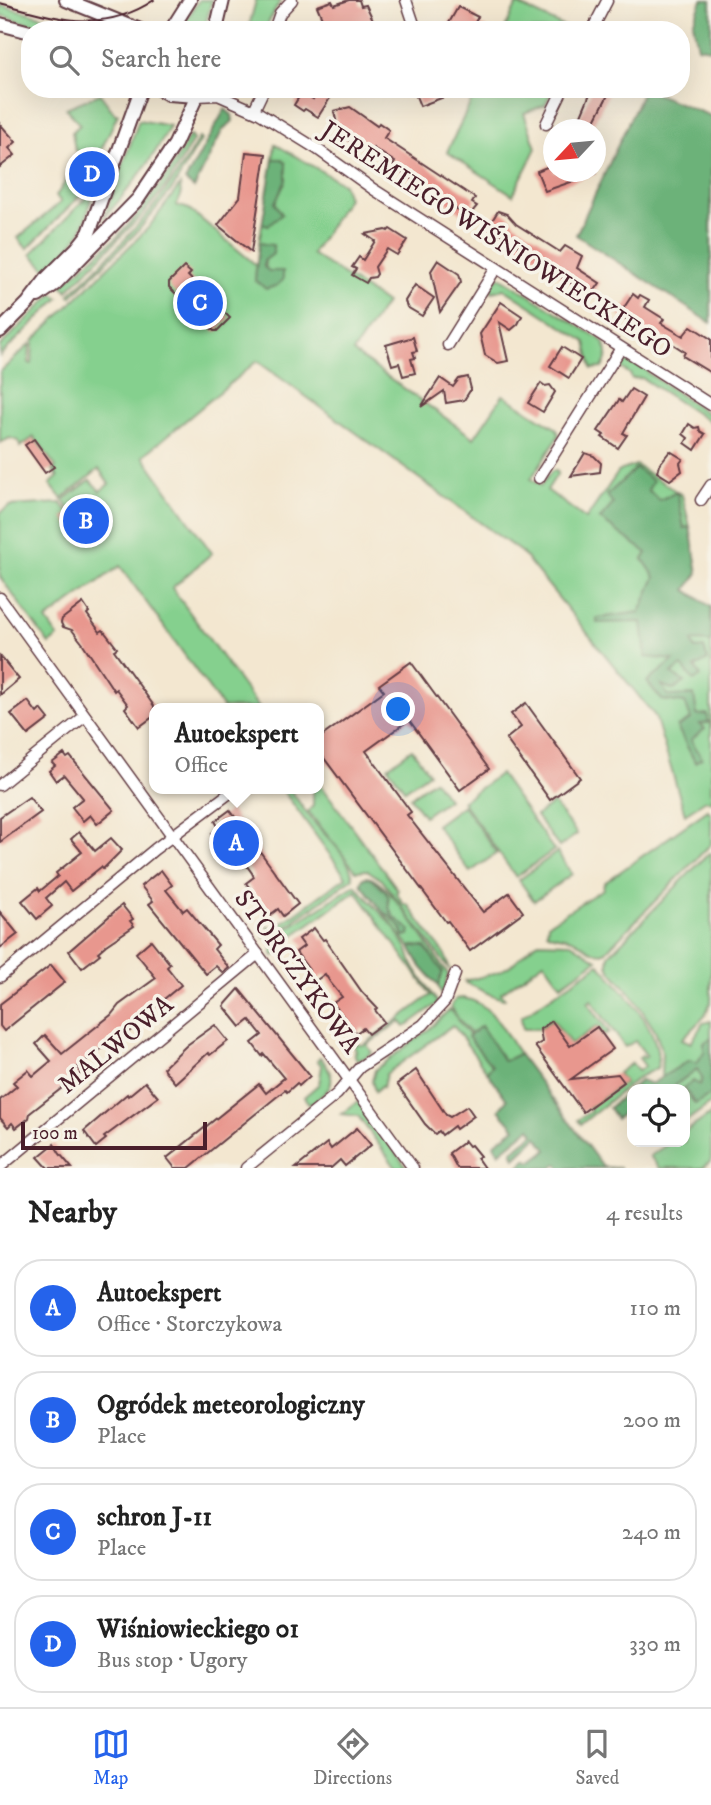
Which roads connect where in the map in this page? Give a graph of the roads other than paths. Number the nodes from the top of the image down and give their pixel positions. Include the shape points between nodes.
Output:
1 (66, 0) edge
2 (190, 0) edge
3 (223, 0) edge
4 (292, 0) edge
5 (405, 0) edge
6 (607, 1) edge
7 (118, 21) edge
8 (177, 21) edge
9 (218, 21) edge
10 (277, 21) edge
11 (413, 21) edge
12 (597, 21) edge
13 (0, 24) edge
14 (21, 30) edge
15 (138, 98) edge
16 (196, 98) edge
17 (229, 98) edge
18 (260, 98) edge
19 (559, 98) edge
20 (254, 110) junction
21 (548, 119) edge
22 (496, 268) junction
23 (28, 303) junction
24 (0, 331) edge
25 (448, 345) dead end
26 (621, 348) junction
27 (711, 405) edge
28 (539, 478) dead end
29 (711, 485) edge
30 (701, 500) dead end
31 (0, 598) edge
32 (85, 716) junction
33 (0, 786) edge
34 (228, 794) edge
35 (172, 836) junction
36 (258, 954) junction
37 (455, 974) dead end
38 (0, 977) edge
39 (349, 1079) junction
40 (0, 1167) edge
41 (246, 1168) edge
42 (413, 1168) edge

1 - 7 street
2 - 8 street
3 - 9 street
4 - 10 street
5 - 11 street
6 - 12 street
13 - 14 street
15 - 23 street via 89,233
16 - 23 street via 174,144 138,199 55,284
17 - 20 street, JEREMIEGO WIŚNIOWIECKIEGO
18 - 20 street
19 - 21 street
20 - 22 street, JEREMIEGO WIŚNIOWIECKIEGO
22 - 25 street
22 - 26 street, JEREMIEGO WIŚNIOWIECKIEGO
23 - 24 street
26 - 27 street, JEREMIEGO WIŚNIOWIECKIEGO
26 - 28 street
29 - 30 street
31 - 32 street, STORCZYKOWA
32 - 33 street
32 - 35 street, STORCZYKOWA
34 - 35 street
35 - 36 street, STORCZYKOWA
35 - 38 street
36 - 39 street, STORCZYKOWA
36 - 40 street, MALWOWA
37 - 39 street via 448,995 423,1025
39 - 41 street via 337,1094
39 - 42 street, STORCZYKOWA

